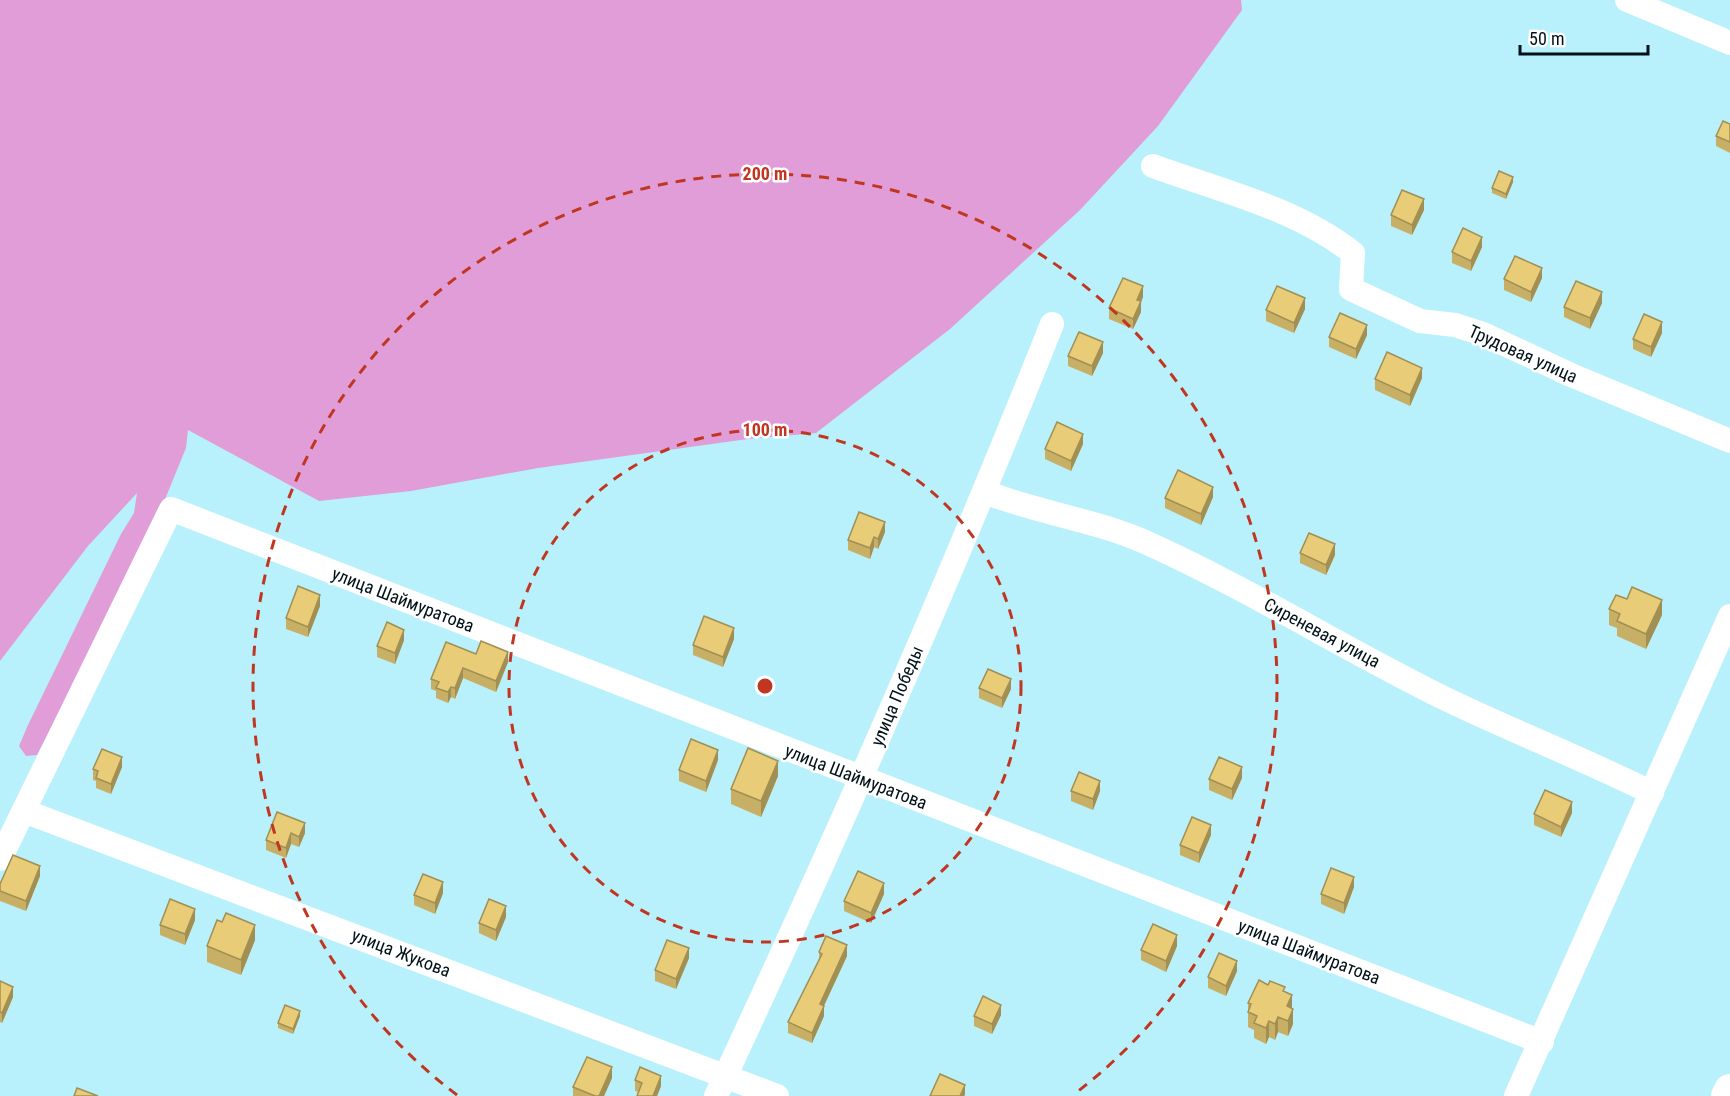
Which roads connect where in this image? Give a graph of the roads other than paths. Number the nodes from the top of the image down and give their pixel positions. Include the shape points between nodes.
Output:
1 (1627, 0) edge
2 (1730, 43) edge
3 (1153, 166) dead end
4 (1052, 324) dead end
5 (1730, 441) edge
6 (985, 492) junction
7 (1730, 616) edge
8 (861, 779) junction
9 (1652, 793) junction
10 (24, 811) junction
11 (0, 860) edge
12 (1542, 1042) junction
13 (721, 1086) edge
14 (1730, 1090) edge
15 (777, 1096) edge
16 (1516, 1096) edge
17 (1727, 1096) edge

1 - 2 street
3 - 5 street, Трудовая улица via 1298,218 1332,237 1353,253 1351,289 1420,321 1455,325 1483,334
4 - 6 street, улица Победы
6 - 8 street, улица Победы
6 - 9 street, Сиреневая улица via 1010,503 1083,519 1144,541 1450,700
7 - 9 street
8 - 10 street, улица Шаймуратова via 171,509
8 - 12 street, улица Шаймуратова
8 - 13 street, улица Победы
9 - 12 street
10 - 11 street
10 - 13 street, улица Жукова
12 - 16 street
13 - 15 street, улица Жукова
14 - 17 main road

